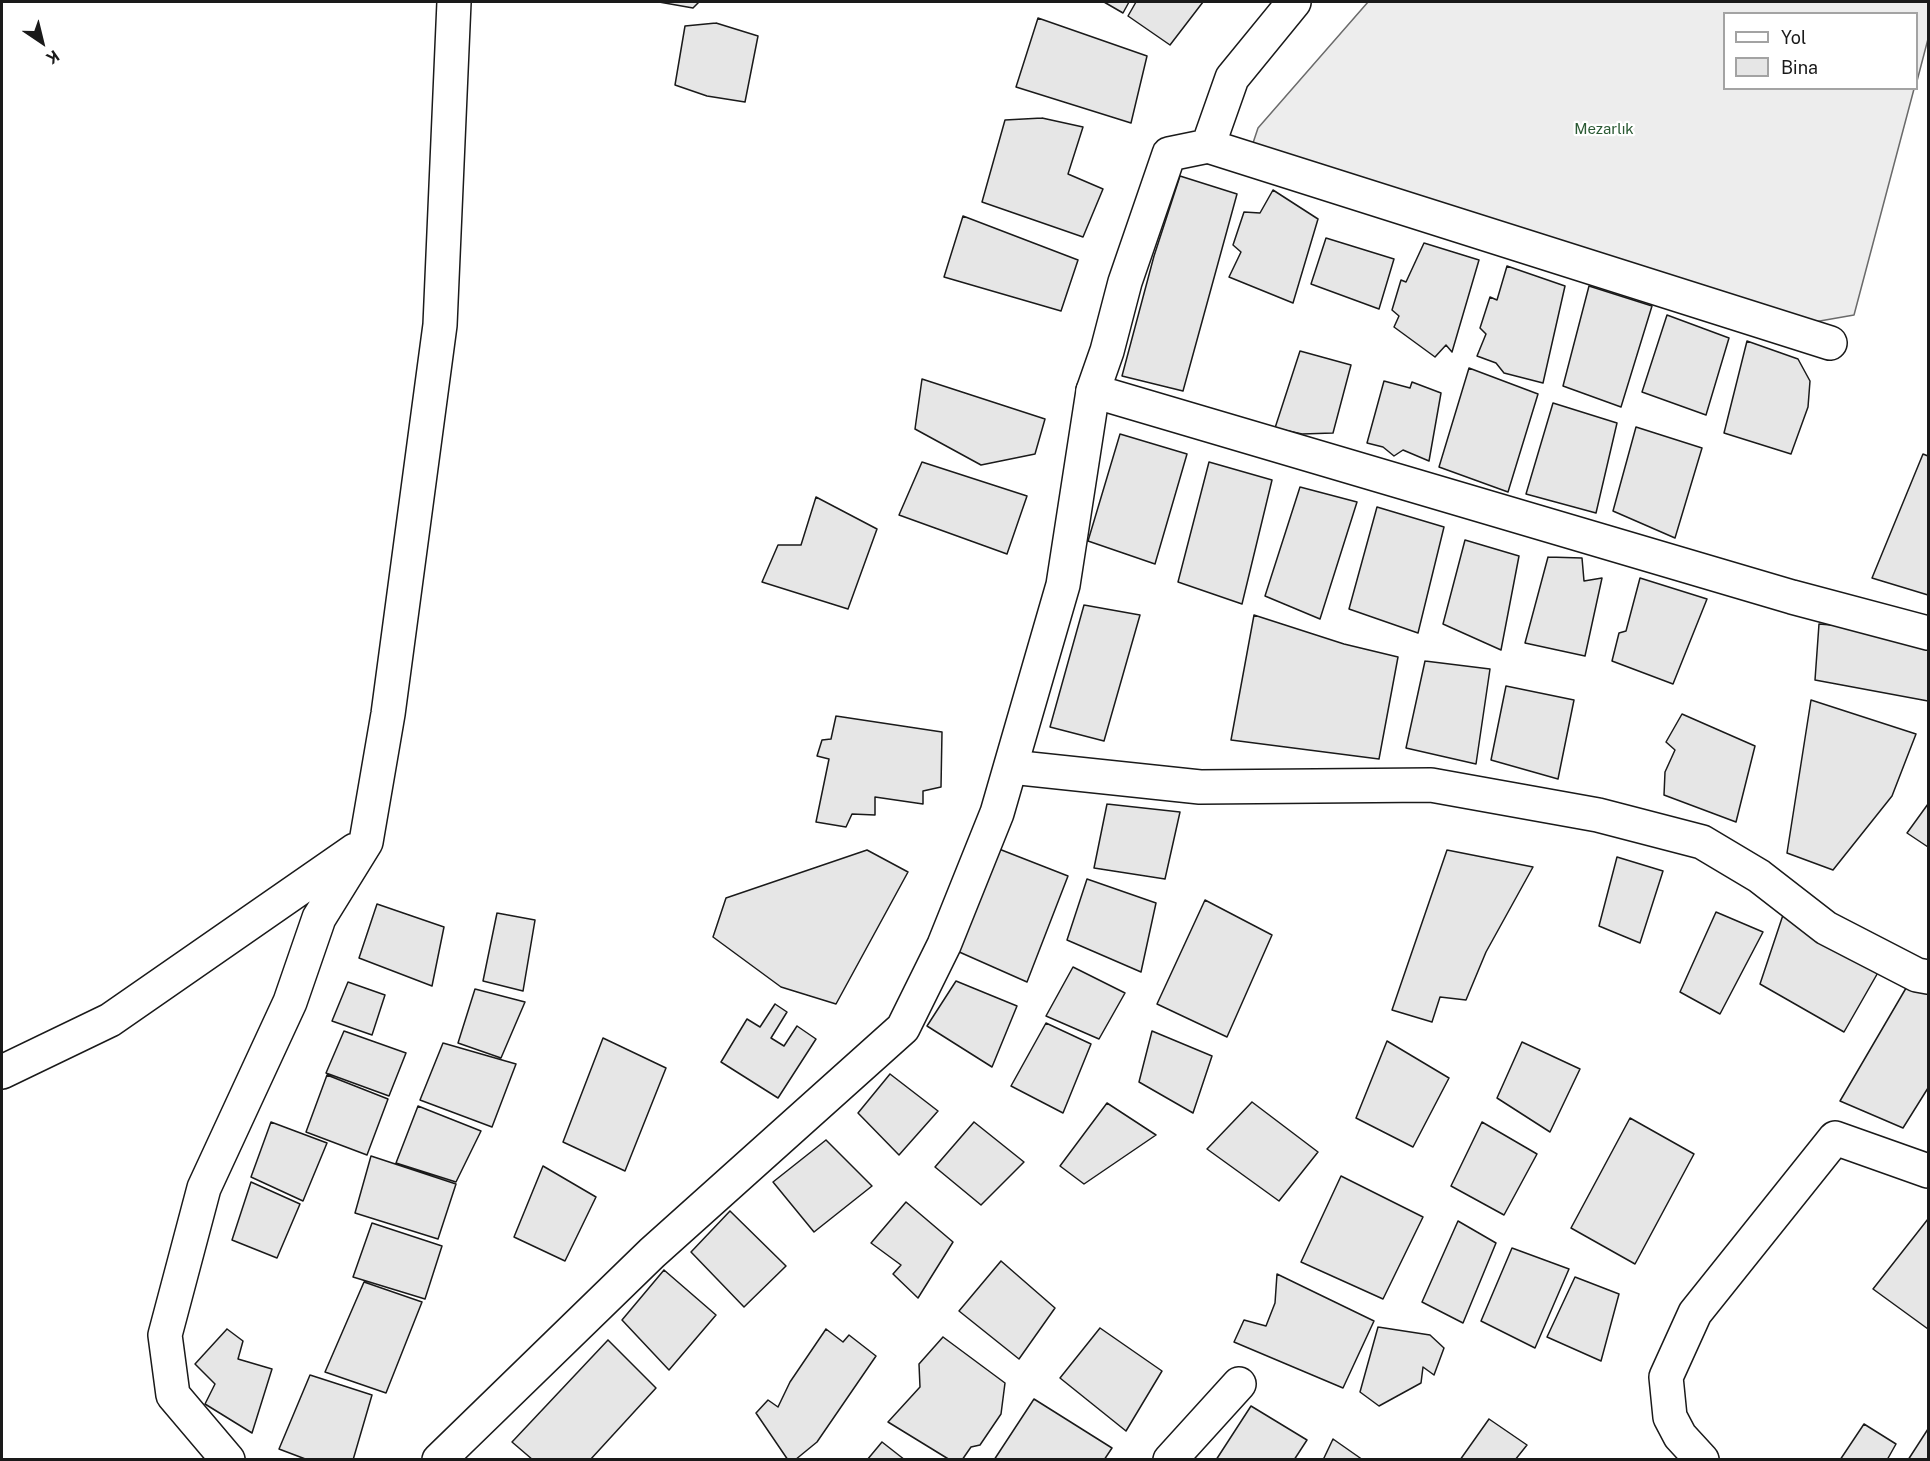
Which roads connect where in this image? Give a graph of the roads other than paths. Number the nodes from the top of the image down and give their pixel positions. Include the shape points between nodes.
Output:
1 (454, 2) edge
2 (1294, 2) edge
3 (1208, 146) junction
4 (1830, 343) dead end
5 (1093, 391) junction
6 (1929, 633) edge
7 (1011, 767) junction
8 (366, 842) junction
9 (1929, 977) edge
10 (2, 1072) edge
11 (1929, 1171) edge
12 (1239, 1384) dead end
13 (228, 1460) edge
14 (439, 1460) edge
15 (1170, 1460) edge
16 (1702, 1460) edge

1 - 8 street via 440,325 388,714
2 - 3 street via 1232,78
3 - 4 street
3 - 5 street via 1169,154
5 - 6 street via 1780,594
5 - 7 street via 1063,585
7 - 9 street via 1200,787 1431,785 1598,815 1702,842 1759,876 1826,928 1917,975
7 - 14 street via 997,813 944,945 903,1028 652,1253
8 - 10 street via 110,1020
8 - 13 street via 319,918 290,1002 204,1188 165,1335 173,1395
11 - 16 street via 1835,1138 1702,1304 1666,1377 1670,1418
12 - 15 street

